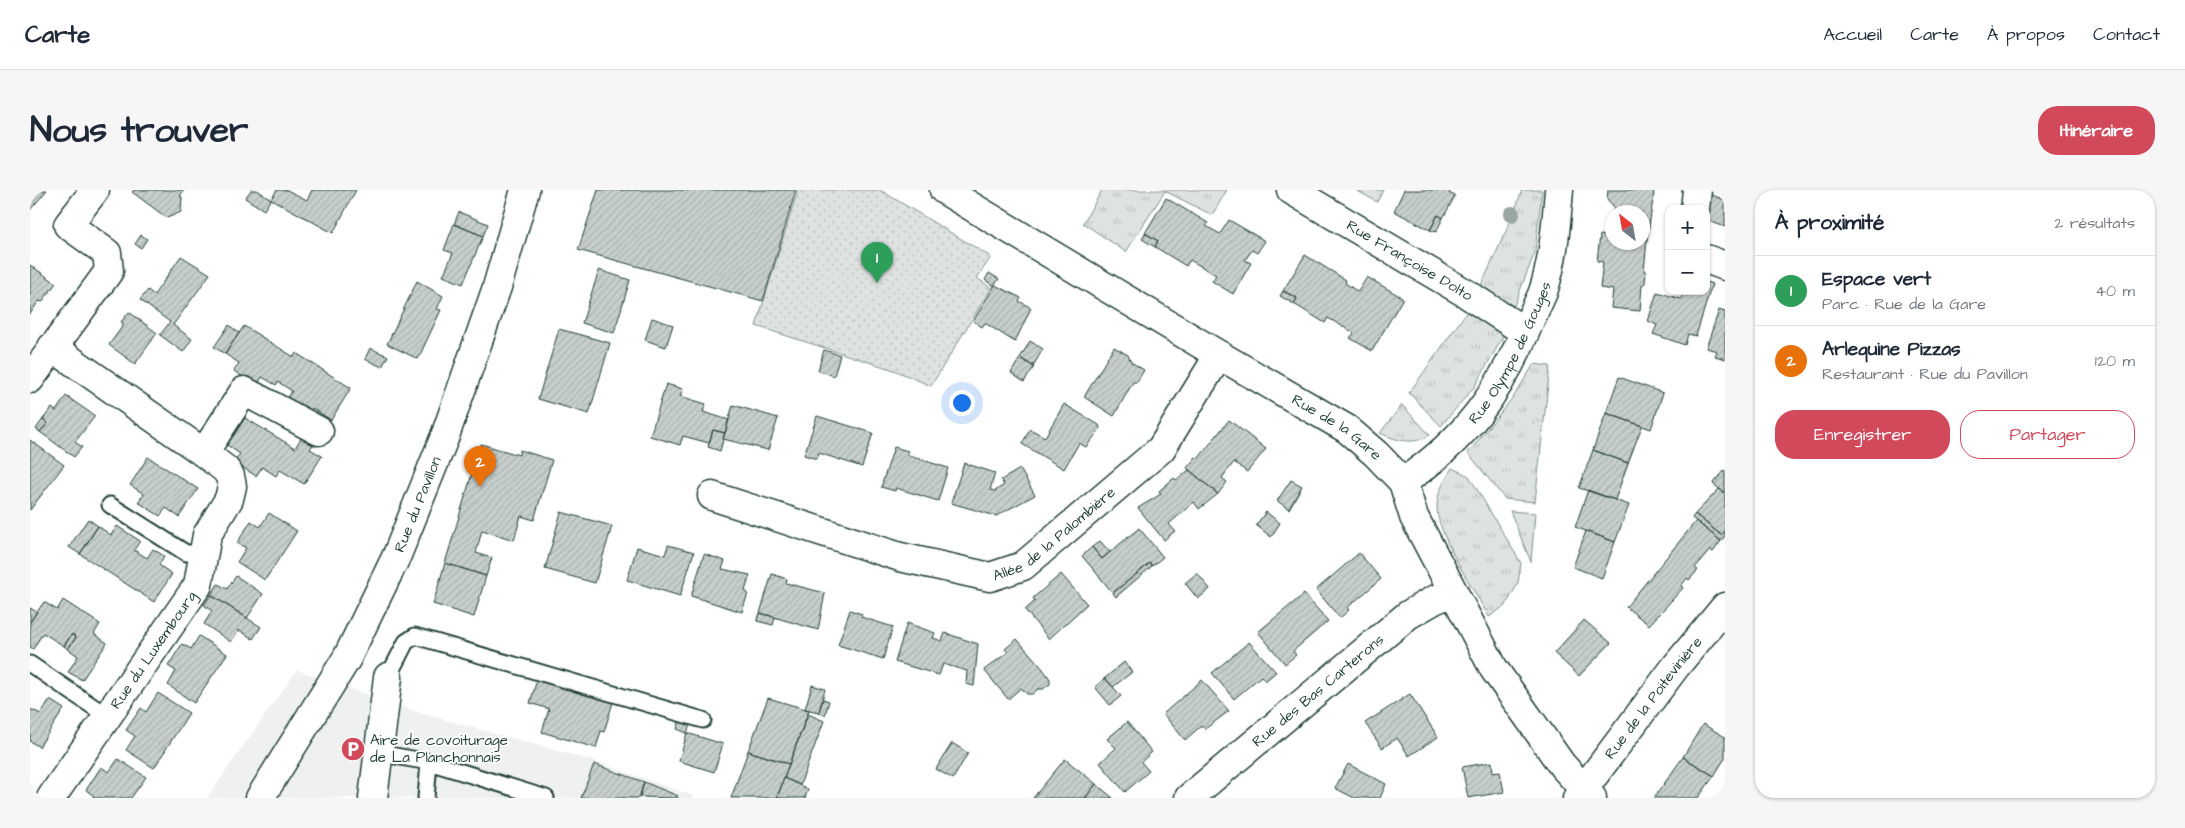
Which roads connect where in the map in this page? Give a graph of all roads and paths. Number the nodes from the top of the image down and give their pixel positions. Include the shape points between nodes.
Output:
1 (95, 190) edge
2 (525, 190) edge
3 (944, 190) edge
4 (1291, 190) edge
5 (1559, 190) edge
6 (1697, 190) edge
7 (1695, 205) edge
8 (1710, 260) edge
9 (1725, 266) edge
10 (1525, 332) junction
11 (52, 347) junction
12 (1219, 356) junction
13 (30, 379) edge
14 (319, 431) dead end
15 (204, 453) junction
16 (1403, 482) junction
17 (712, 496) dead end
18 (110, 505) dead end
19 (203, 554) junction
20 (1452, 592) junction
21 (1725, 607) edge
22 (30, 664) edge
23 (388, 678) joint
24 (107, 716) junction
25 (703, 720) dead end
26 (378, 753) junction
27 (429, 762) junction
28 (1584, 795) edge
29 (51, 798) edge
30 (260, 798) edge
31 (373, 798) edge
32 (426, 798) edge
33 (546, 798) edge
34 (1189, 798) edge

1 - 11 street via 68,225 107,253 108,271
2 - 30 street, Rue du Pavillon via 497,287 445,436 397,555 346,658
3 - 12 street, Rue de la Gare
4 - 10 street, Rue Françoise Dolto
5 - 10 street, Rue Olympe de Gouges via 1554,240 1543,292
6 - 7 street
8 - 9 street
10 - 16 street, Rue Olympe de Gouges via 1491,397 1462,434 1433,462
11 - 13 street
11 - 15 street, Rue du Luxembourg
12 - 16 street, Rue de la Gare via 1347,429
12 - 17 street, Allée de la Palombière via 1161,449 1023,566 990,577 900,557
14 - 15 street via 244,391
15 - 19 street, Rue du Luxembourg via 230,476 232,486 229,499 207,535
16 - 20 street, Rue de la Gare via 1414,517
18 - 19 lane via 186,553
19 - 24 street, Rue du Luxembourg via 198,585
20 - 28 street, Rue de la Gare via 1494,669
20 - 34 street, Rue des Bas Carterons via 1408,616
21 - 28 street, Rue de la Poitevinière via 1676,666
22 - 24 lane, Rue du Luxembourg
23 - 25 lane via 406,642 415,636
23 - 26 street
24 - 29 street, Rue du Luxembourg
26 - 27 lane
26 - 31 street
27 - 32 lane
27 - 33 lane

